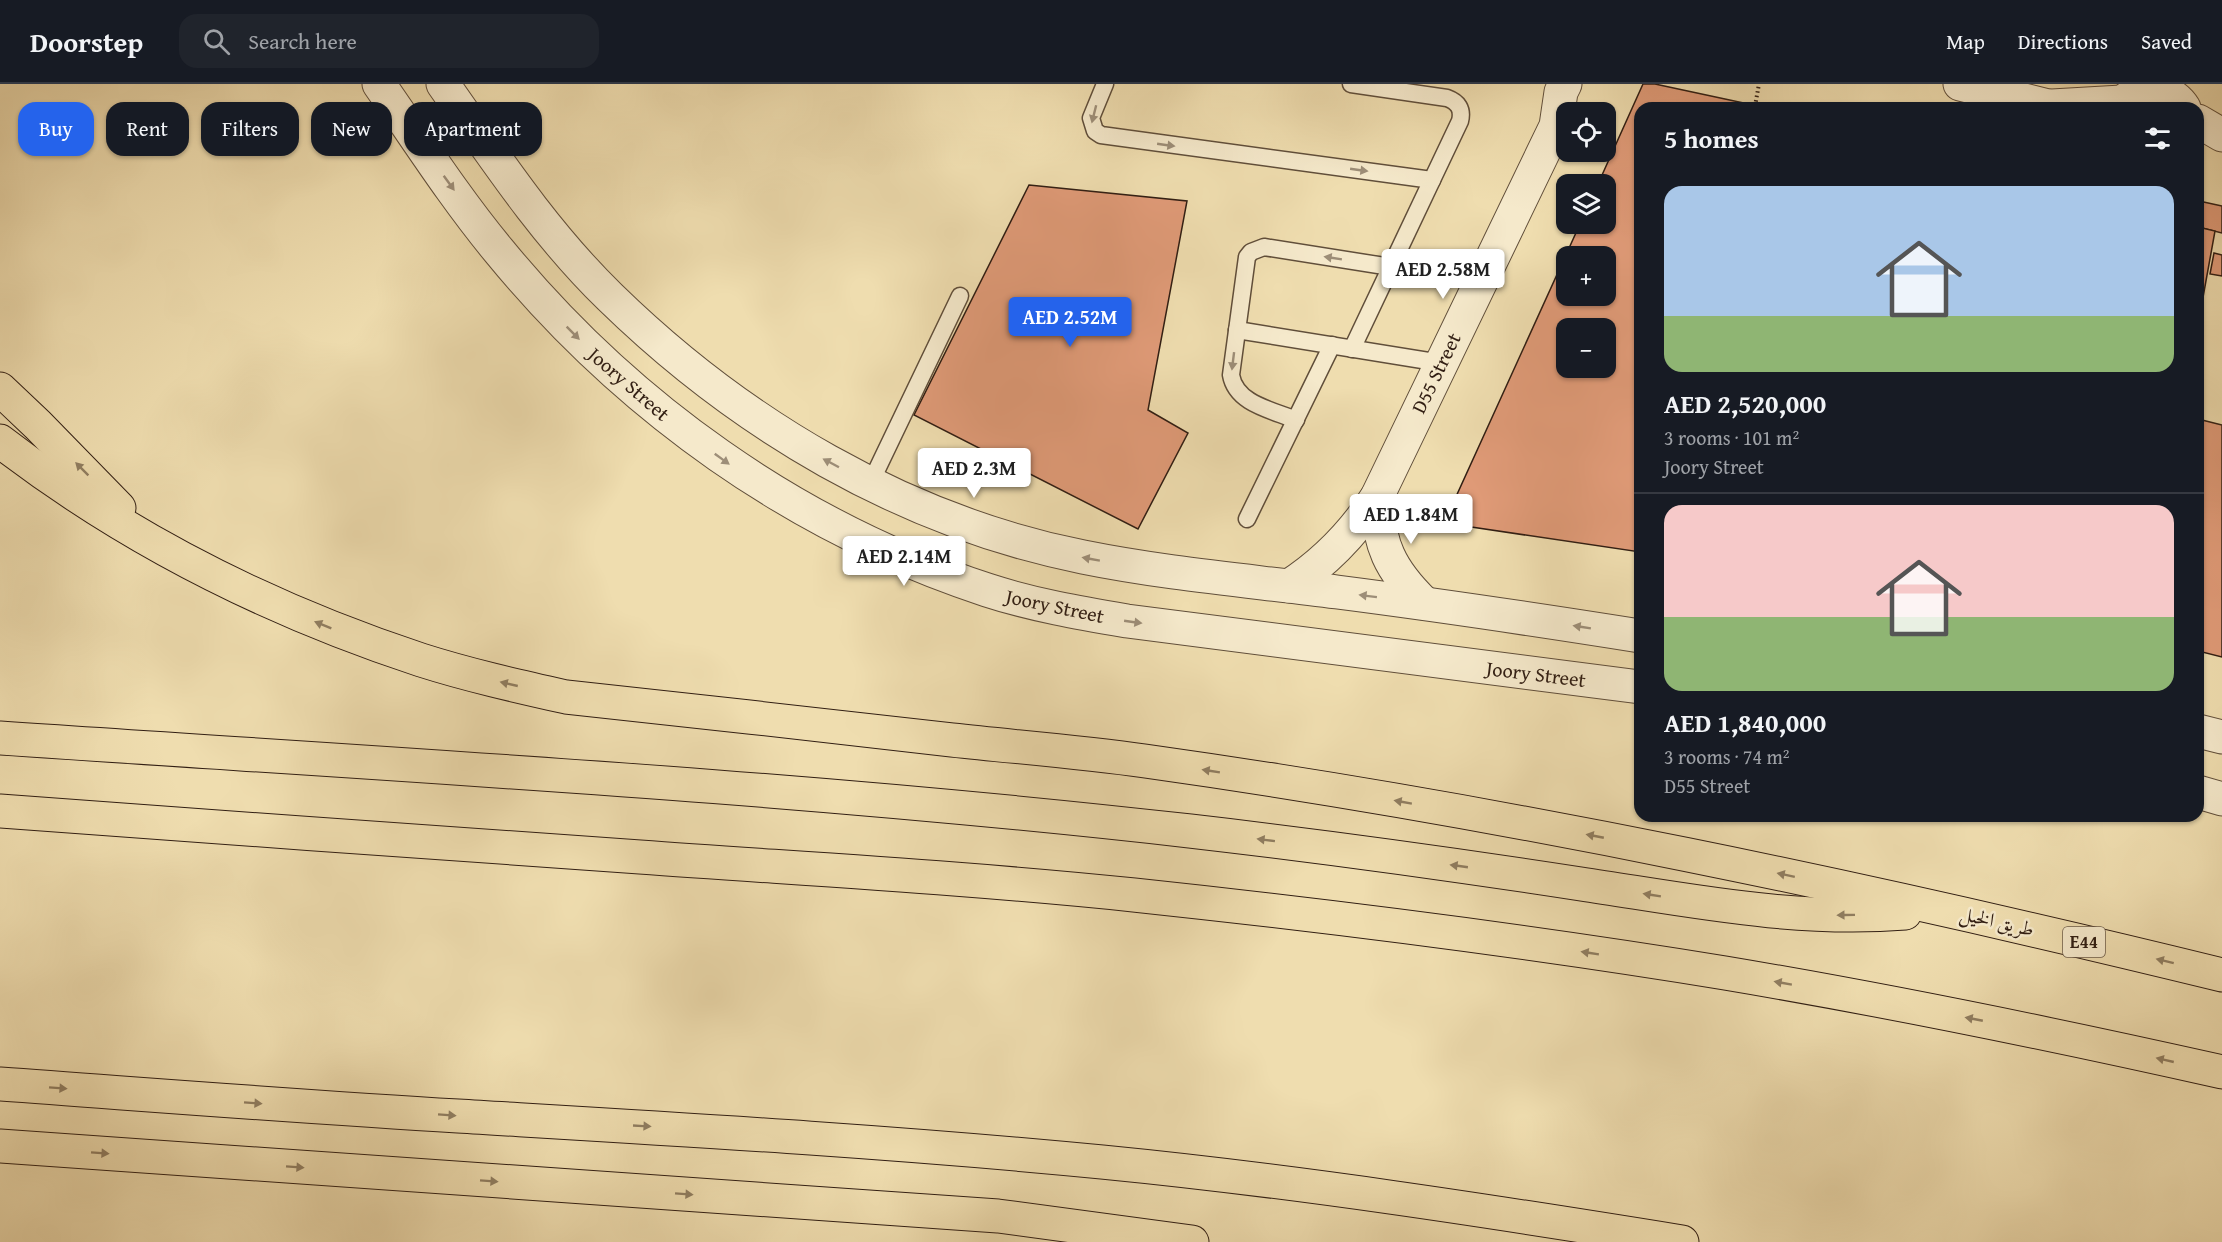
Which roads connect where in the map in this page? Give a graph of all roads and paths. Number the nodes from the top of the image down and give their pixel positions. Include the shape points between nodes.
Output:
1 (379, 84) edge
2 (443, 84) edge
3 (1105, 84) edge
4 (1351, 84) edge
5 (1565, 84) edge
6 (1585, 84) edge
7 (1760, 84) edge
8 (1960, 84) edge
9 (2131, 96) edge
10 (1562, 102) edge
11 (1573, 102) edge
12 (1756, 102) edge
13 (2034, 102) edge
14 (2108, 102) edge
15 (2181, 102) edge
16 (2204, 120) edge
17 (1556, 131) edge
18 (2222, 135) edge
19 (2222, 148) edge
20 (2204, 150) edge
21 (1432, 180) junction
22 (1391, 267) junction
23 (960, 296) dead end
24 (1237, 330) junction
25 (1332, 345) junction
26 (1352, 349) junction
27 (1441, 363) junction
28 (0, 389) edge
29 (1296, 420) junction
30 (0, 441) edge
31 (870, 484) junction
32 (1377, 497) junction
33 (1247, 519) dead end
34 (151, 542) junction
35 (1289, 586) junction
36 (1424, 603) junction
37 (1634, 635) edge
38 (1634, 686) edge
39 (2204, 732) edge
40 (2222, 737) edge
41 (0, 738) edge
42 (2204, 794) edge
43 (2222, 798) edge
44 (0, 811) edge
45 (1946, 910) junction
46 (2222, 975) edge
47 (2222, 1072) edge
48 (0, 1084) edge
49 (0, 1146) edge
50 (1192, 1242) edge
51 (1683, 1242) edge

1 -> 38 street, Joory Street via 498,250 549,310 605,366 729,464 858,539 989,591 1058,609
31 -> 2 street via 803,448 734,403 608,295 553,234
3 -> 21 lane via 1091,118 1095,131 1101,135
4 - 21 lane via 1447,98 1460,106 1460,121
5 - 10 street, D55 Street
6 - 11 street
7 - 12 path
8 - 13 street
9 - 14 street
9 - 15 street via 2149,88 2159,89
16 - 18 street
17 - 27 street, D55 Street
19 - 20 street
21 - 22 lane
22 -> 24 lane via 1257,248 1245,264
22 - 26 lane
23 - 31 lane
24 - 25 lane
24 -> 29 lane via 1232,375 1236,390 1248,400
25 - 26 lane
25 - 29 lane
26 - 27 lane
27 - 32 street, D55 Street
34 -> 28 highway
29 - 33 lane
30 - 34 highway
35 -> 31 street via 1152,570 1079,556 948,517
32 - 35 street, D55 Street via 1330,556
32 - 36 street, D55 Street via 1377,521 1392,567
45 -> 34 highway, طريق الخيل via 1594,836 1293,783 1141,760 566,697 494,681 352,636 216,577
36 -> 35 street
37 -> 36 street
39 - 40 street
45 -> 41 highway via 1833,916 1776,913 1463,866 1060,816 676,783
42 - 43 street
47 -> 44 highway via 1914,1007 1726,973 1334,918 922,876
46 -> 45 highway, طريق الخيل / E44
48 -> 51 highway via 847,1140 1105,1162 1333,1189
49 -> 50 highway via 998,1216

